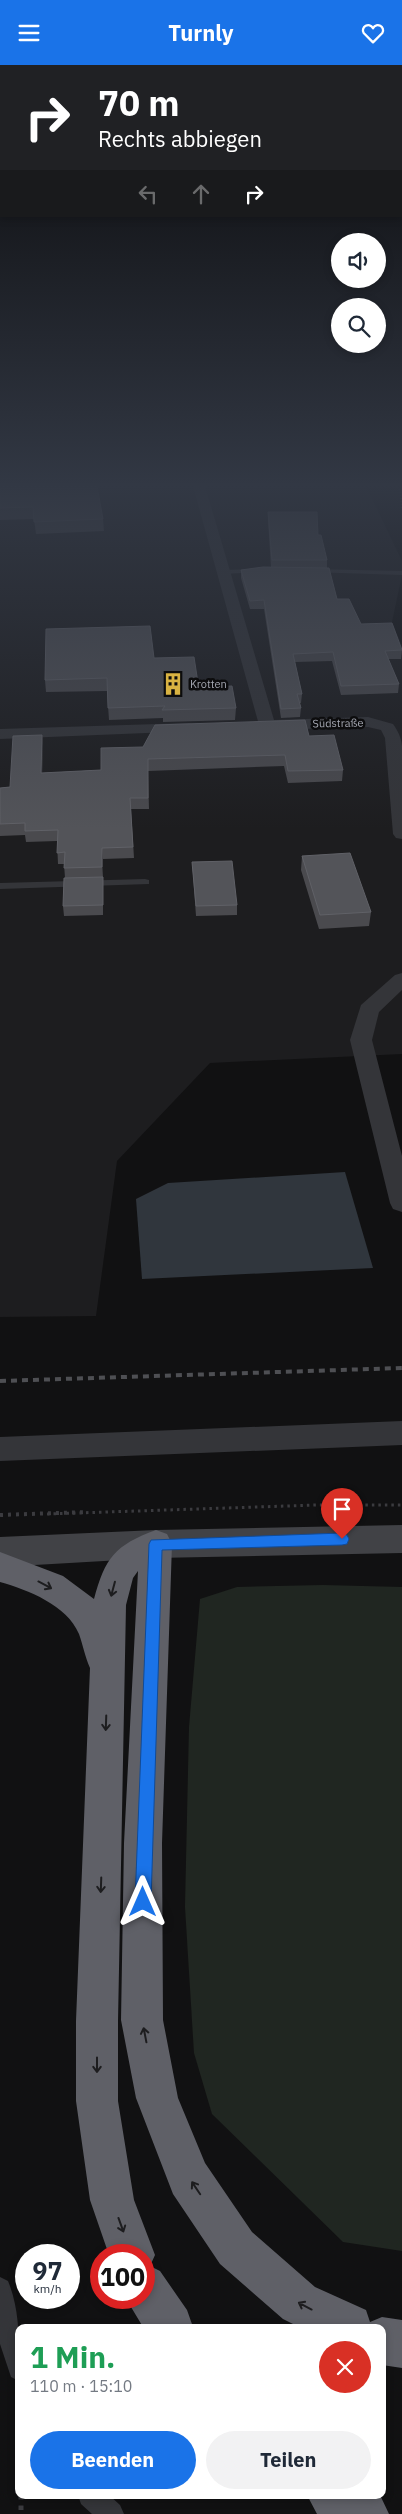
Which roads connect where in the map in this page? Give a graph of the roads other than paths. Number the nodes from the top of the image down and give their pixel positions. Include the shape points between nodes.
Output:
1 (231, 600) edge
2 (267, 725) junction
3 (247, 726) edge
4 (208, 727) edge
5 (0, 734) edge
6 (402, 834) edge
7 (145, 882) dead end
8 (0, 885) edge
9 (400, 982) edge
10 (402, 1203) edge
11 (402, 1433) edge
12 (0, 1449) edge
13 (402, 1539) edge
14 (156, 1544) junction
15 (0, 1552) edge
16 (0, 1567) edge
17 (107, 1674) junction
18 (128, 2244) edge
19 (0, 2289) edge
20 (155, 2304) edge
21 (168, 2324) edge
22 (343, 2324) edge
23 (386, 2342) edge
24 (402, 2344) edge
25 (15, 2355) edge
26 (94, 2499) edge
27 (339, 2499) edge
28 (111, 2514) edge
29 (364, 2514) edge

1 - 2 street
2 - 3 street, Südstraße
2 - 6 street, Südstraße via 368,722 387,727 393,738
4 - 5 street
7 - 8 lane
9 - 10 street via 370,1010 361,1040
11 - 12 street
13 - 14 main road
14 - 15 main road
14 -> 17 highway via 135,1553 119,1568 109,1605
22 -> 14 highway via 300,2303 236,2248 189,2177 157,2098 142,2020 143,1843
16 -> 17 highway via 37,1580 75,1604 91,1623
17 -> 18 highway via 97,2101 112,2200
19 - 25 lane
20 - 21 highway
23 - 24 highway
26 - 28 lane
27 - 29 highway

